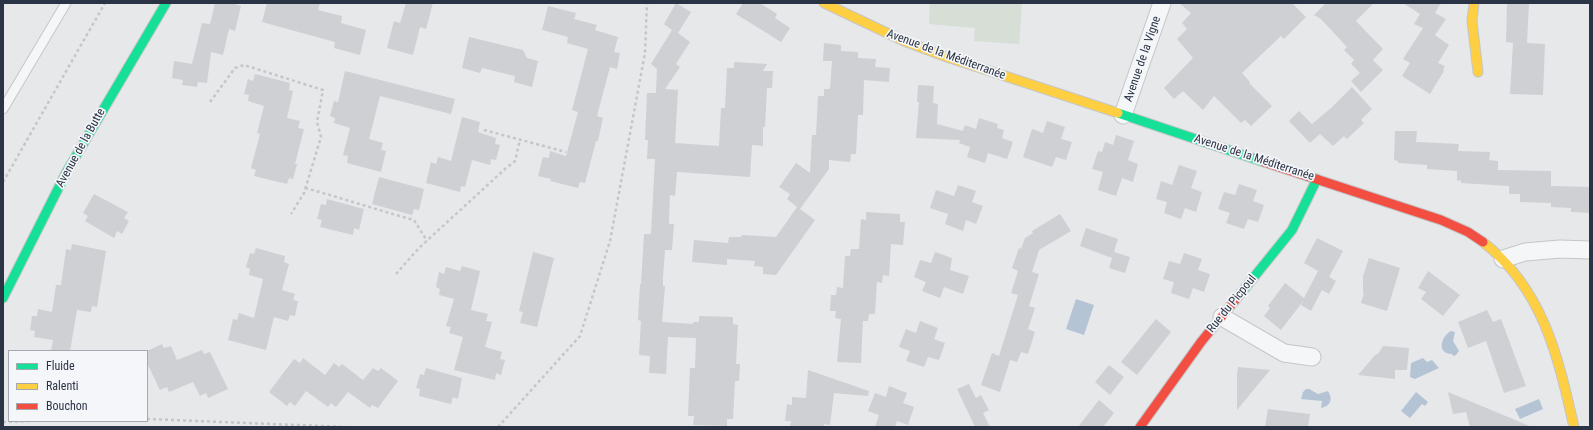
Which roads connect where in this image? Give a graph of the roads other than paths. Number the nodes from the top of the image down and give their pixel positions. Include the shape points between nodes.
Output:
1 (66, 3) edge
2 (166, 3) edge
3 (824, 3) edge
4 (1162, 3) edge
5 (1474, 3) edge
6 (1478, 72) dead end
7 (6, 94) edge
8 (3, 109) edge
9 (1123, 115) junction
10 (1317, 179) junction
11 (1590, 250) edge
12 (1503, 259) junction
13 (3, 298) edge
14 (1222, 317) junction
15 (1312, 358) dead end
16 (1140, 427) edge
17 (1574, 427) edge

1 - 7 lane
2 - 13 street, Avenue de la Butte via 66,173
3 - 9 street, Avenue de la Méditerranée via 911,44
4 - 9 street, Avenue de la Vigne
5 - 6 street via 1472,21
7 - 8 lane
9 - 10 street, Avenue de la Méditerranée
10 - 12 street, Avenue de la Méditerranée via 1441,220 1477,237
10 - 14 street, Rue du Picpoul via 1292,230
11 - 12 street via 1525,252
12 - 17 street, Avenue de la Méditerranée via 1532,294 1550,335 1566,388
14 - 15 street via 1284,353
14 - 16 street, Rue du Picpoul

